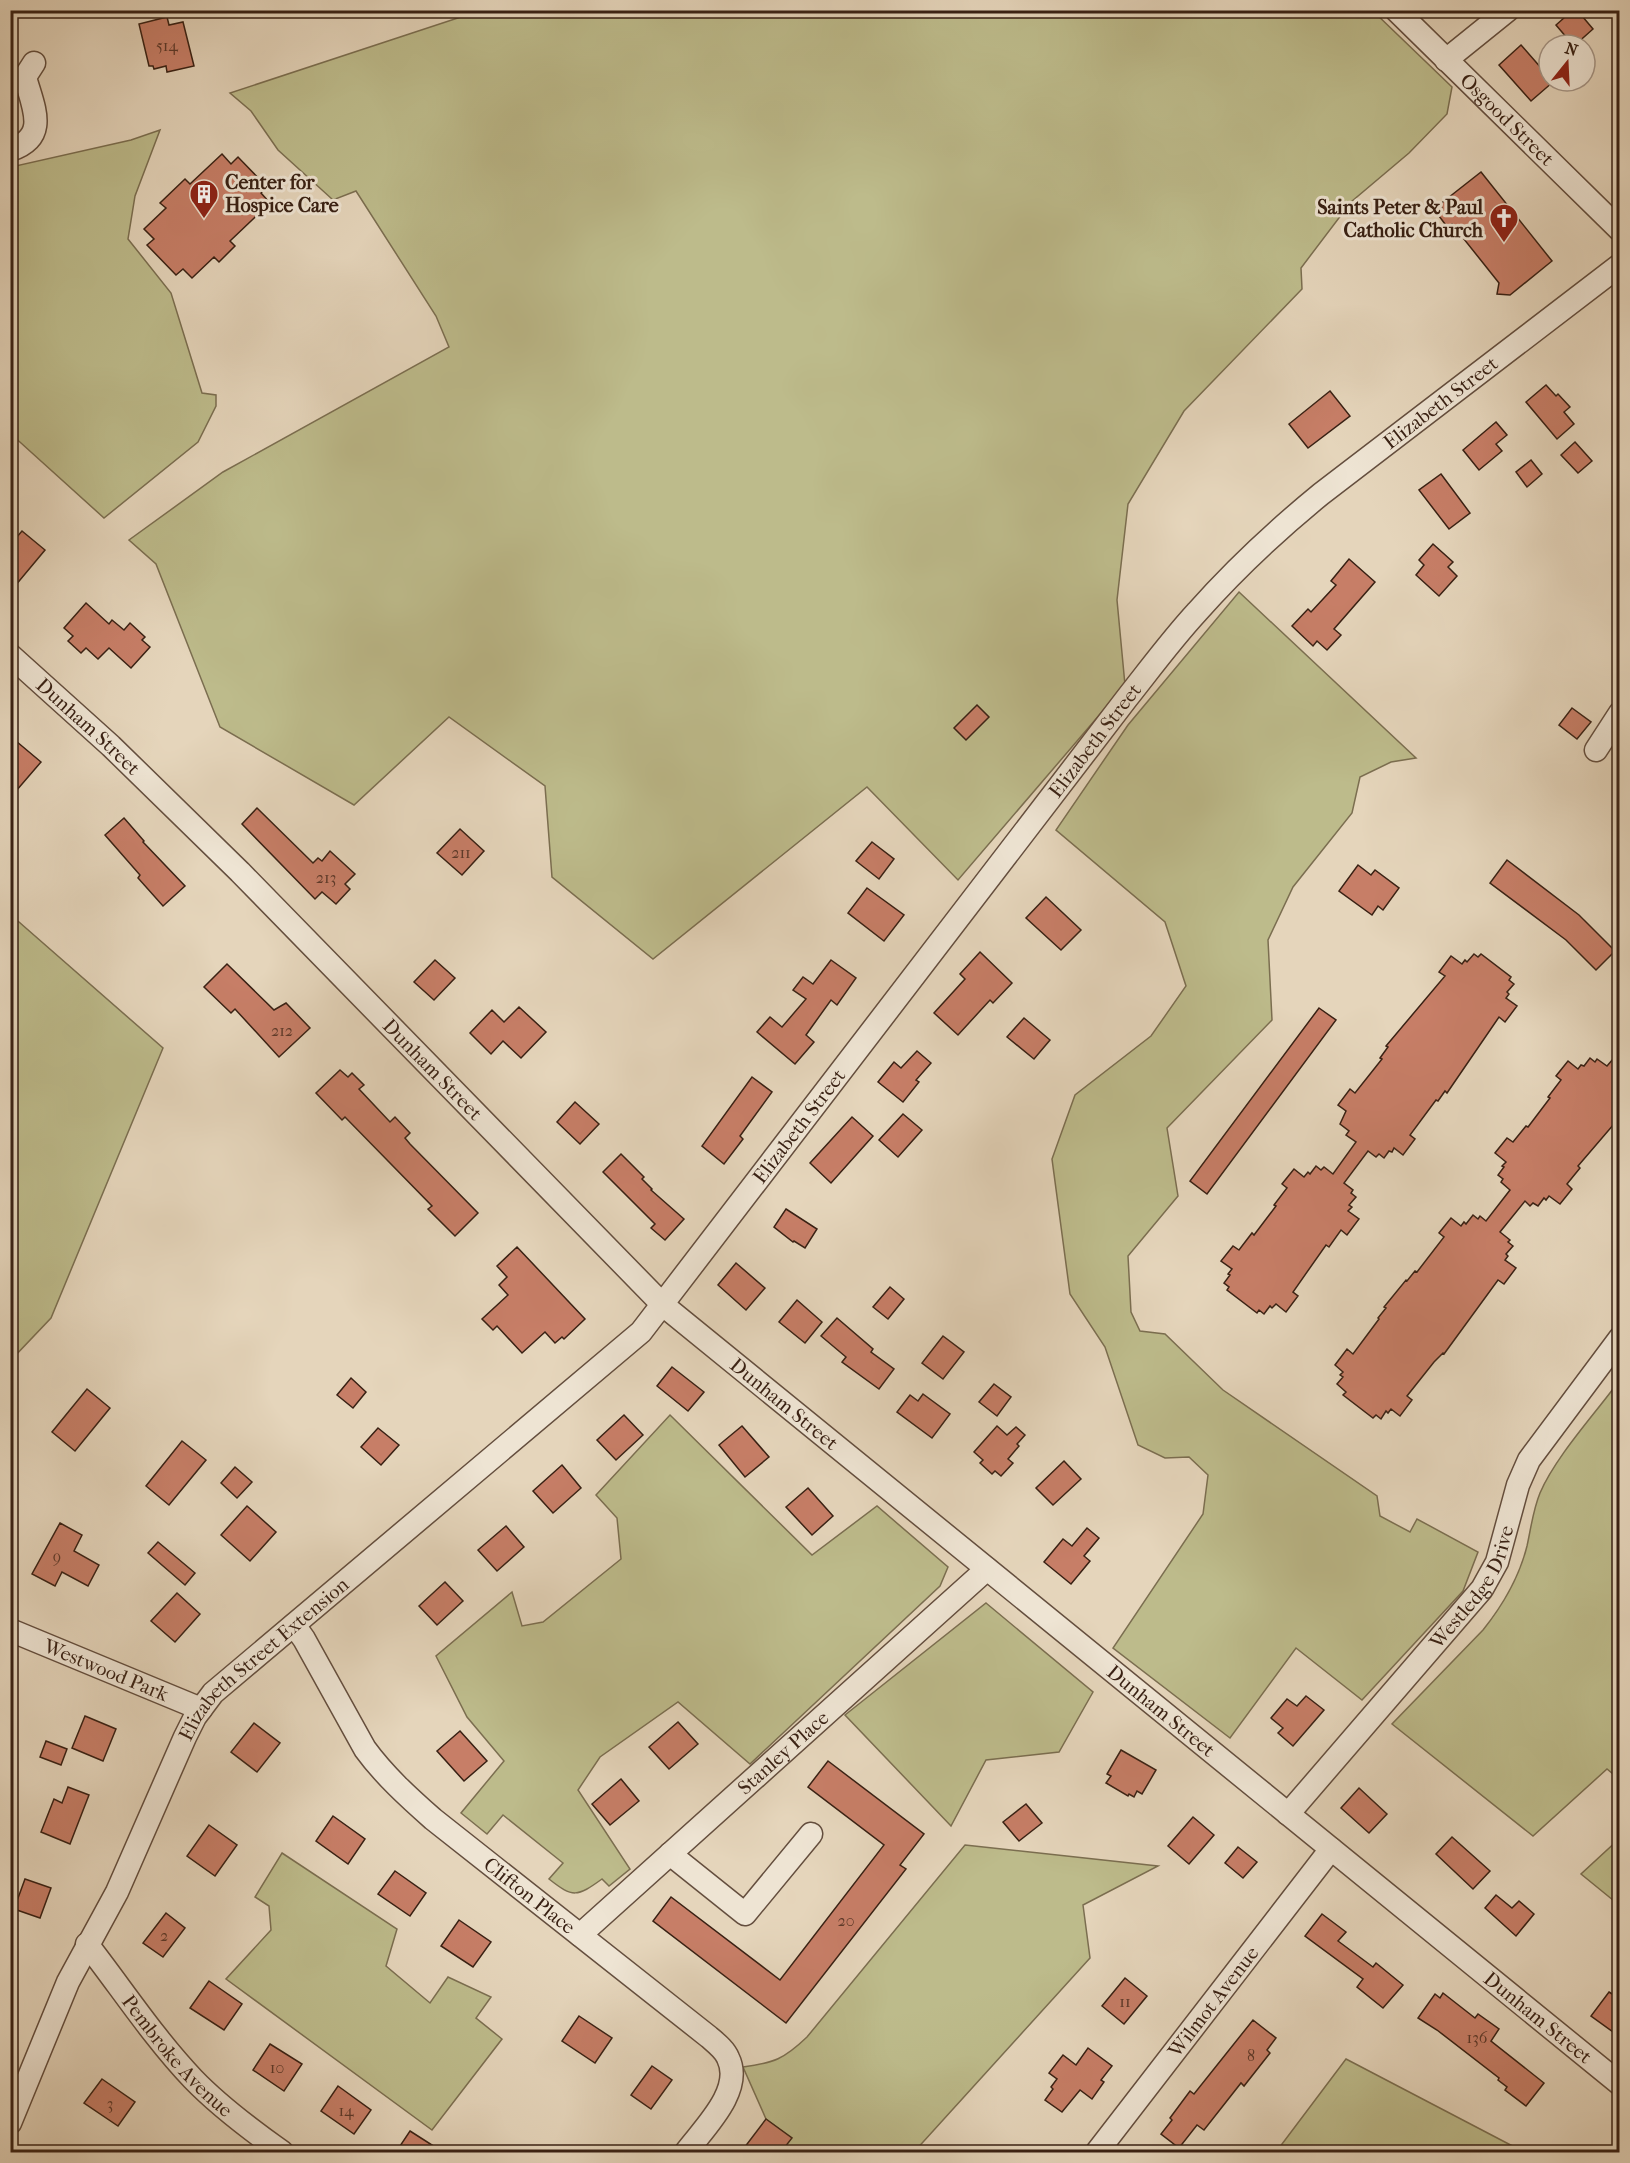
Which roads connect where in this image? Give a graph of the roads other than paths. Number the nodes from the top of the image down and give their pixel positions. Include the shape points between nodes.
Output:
1 (1396, 10) edge
2 (1508, 10) edge
3 (1446, 60) junction
4 (34, 63) dead end
5 (10, 150) edge
6 (1620, 230) edge
7 (1614, 276) edge
8 (10, 655) edge
9 (1620, 712) edge
10 (1596, 750) dead end
11 (663, 1305) junction
12 (1620, 1338) edge
13 (987, 1569) junction
14 (294, 1625) junction
15 (10, 1630) edge
16 (201, 1709) junction
17 (1288, 1814) junction
18 (811, 1834) dead end
19 (1331, 1850) junction
20 (670, 1854) junction
21 (580, 1935) junction
22 (87, 1944) junction
23 (1620, 2084) edge
24 (10, 2123) edge
25 (282, 2152) edge
26 (686, 2152) edge
27 (1097, 2152) edge

1 - 3 street, Osgood Street
2 - 3 street
3 - 6 street, Osgood Street
4 - 5 street via 26,77 37,126 23,146
7 - 11 street, Elizabeth Street via 1321,494 1198,610
8 - 11 street, Dunham Street via 111,746 240,872
9 - 10 street
11 - 13 street, Dunham Street
11 - 14 street, Elizabeth Street Extension via 630,1342
12 - 17 street, Westledge Drive via 1528,1460 1497,1562 1482,1588
13 - 17 street, Dunham Street
13 - 20 street, Stanley Place
14 - 16 street, Elizabeth Street Extension via 231,1676
14 - 21 street, Clifton Place via 358,1738 390,1779 433,1819
15 - 16 street, Westwood Park
16 - 22 street, Elizabeth Street Extension via 117,1892
17 - 19 street, Dunham Street
18 - 20 street via 745,1914
19 - 23 street, Dunham Street
19 - 27 street, Wilmot Avenue
20 - 21 street, Stanley Place
21 - 26 street, Clifton Place via 709,2037 729,2059 732,2074 728,2094
22 - 24 street, Elizabeth Street Extension via 55,2010
22 - 25 street, Pembroke Avenue via 192,2078 232,2115

